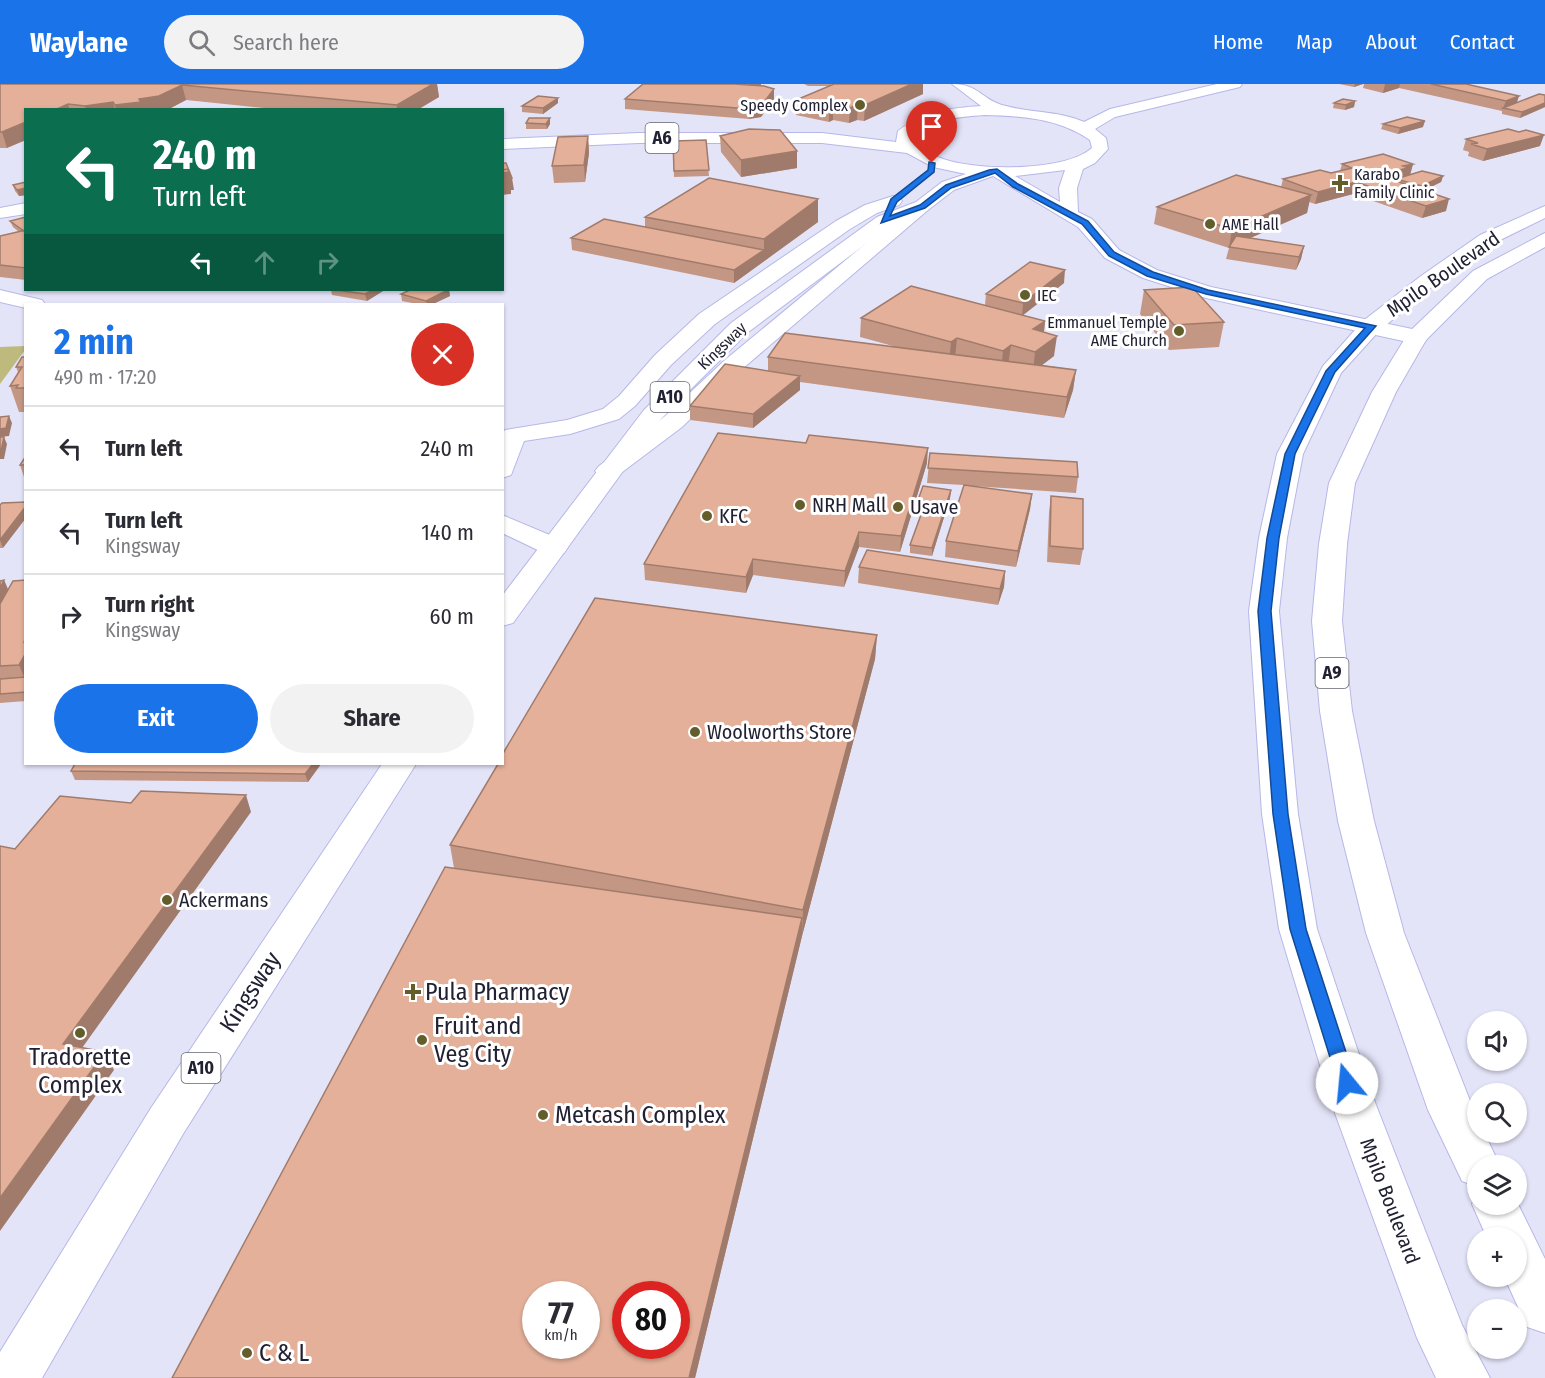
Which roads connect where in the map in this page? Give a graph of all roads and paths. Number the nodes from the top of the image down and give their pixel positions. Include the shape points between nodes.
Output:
1 (959, 84) edge
2 (1196, 84) edge
3 (1235, 84) edge
4 (1004, 111) junction
5 (1050, 117) junction
6 (910, 127) junction
7 (1085, 128) junction
8 (822, 138) junction
9 (504, 144) edge
10 (909, 148) junction
11 (930, 159) junction
12 (1089, 159) junction
13 (997, 173) junction
14 (924, 176) dead end
15 (895, 204) junction
16 (922, 206) junction
17 (24, 208) edge
18 (1545, 211) edge
19 (1069, 212) junction
20 (0, 213) edge
21 (1545, 239) edge
22 (0, 296) edge
23 (31, 303) edge
24 (1371, 326) junction
25 (1418, 337) junction
26 (504, 464) edge
27 (608, 471) junction
28 (504, 524) edge
29 (554, 547) junction
30 (504, 614) edge
31 (398, 765) edge
32 (1472, 1155) edge
33 (1527, 1273) edge
34 (1545, 1310) edge
35 (13, 1378) edge
36 (1464, 1378) edge

1 - 4 main road
2 - 5 main road
3 - 7 main road via 1110,114
4 - 5 main road
4 - 6 main road via 946,107
5 - 7 main road
6 - 8 main road, A6
6 - 10 main road via 904,134
7 - 12 main road via 1098,138 1100,149
8 - 9 main road, A6 via 639,138
8 - 10 main road, A6
10 - 11 main road
11 - 13 main road
11 - 14 main road via 932,170
12 - 13 main road via 1051,170
12 - 19 main road via 1076,166 1070,178
13 - 16 main road, Kingsway / A10 via 948,186
13 - 19 main road
15 - 16 main road, Kingsway / A10
15 - 26 main road via 871,209 843,225 707,319 611,414 570,427 514,435
15 - 27 main road, Kingsway / A10 via 739,328 652,415
16 - 27 main road via 732,365 673,422
17 - 20 main road
18 - 24 main road, Mpilo Boulevard via 1487,239
19 - 24 main road via 1085,223 1112,254 1150,274 1206,292
21 - 25 main road, Mpilo Boulevard / A9 via 1480,275
22 - 23 main road
24 - 25 main road
24 - 36 main road, Mpilo Boulevard via 1330,371 1309,411 1290,454 1273,538 1264,611 1280,814 1298,929 1354,1105 1442,1338
25 - 32 main road, Mpilo Boulevard / A9 via 1384,392 1342,483 1327,621 1336,711 1356,821 1385,933 1450,1110
27 - 29 main road, Kingsway / A10
28 - 29 main road
29 - 30 main road, Kingsway / A10
31 - 35 main road, Kingsway / A10 via 167,1121
33 - 34 main road

